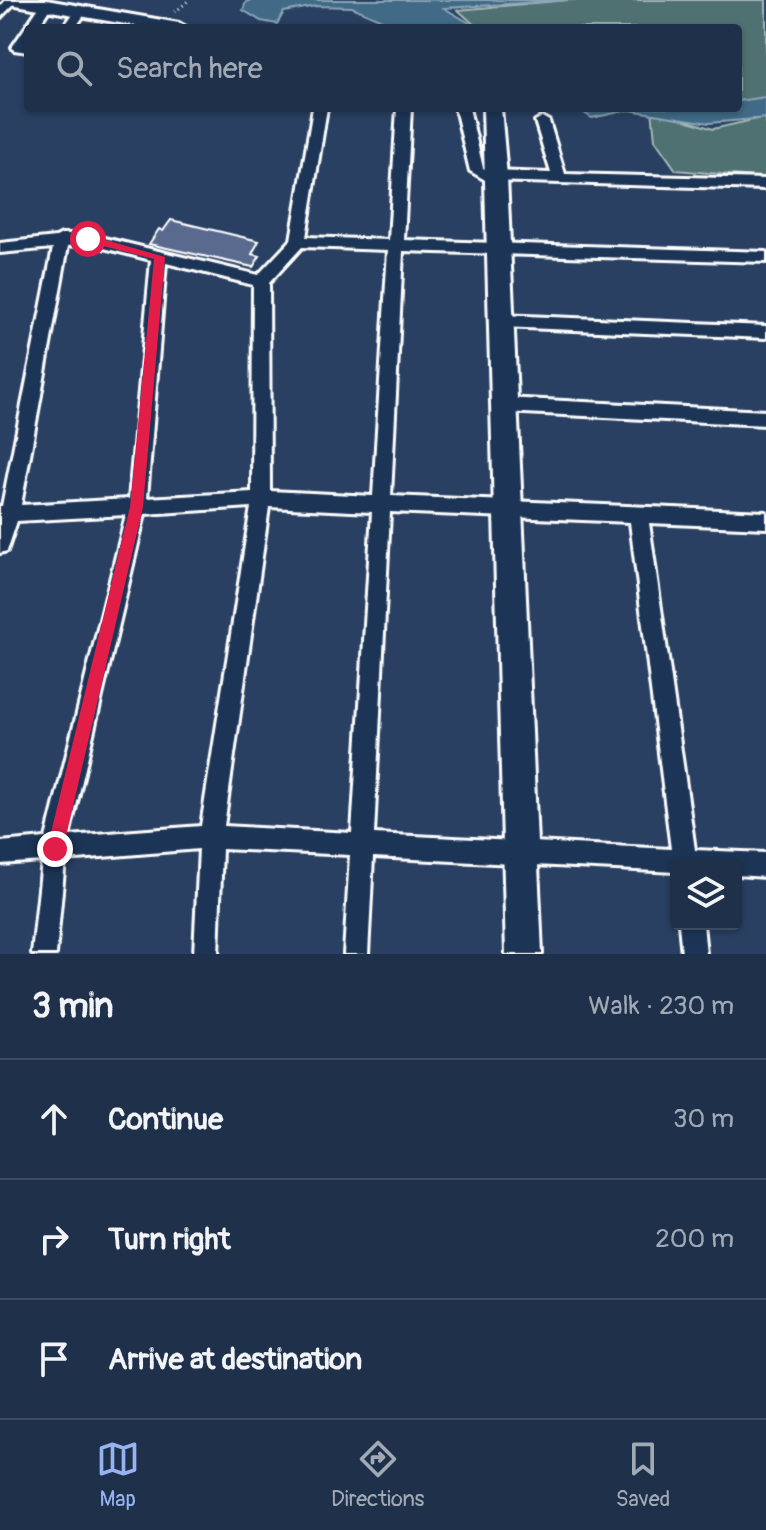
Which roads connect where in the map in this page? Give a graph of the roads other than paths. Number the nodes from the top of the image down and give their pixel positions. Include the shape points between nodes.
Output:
1 (14, 0) edge
2 (46, 5) junction
3 (81, 11) junction
4 (0, 14) edge
5 (33, 24) edge
6 (72, 24) edge
7 (156, 24) edge
8 (319, 112) edge
9 (404, 112) edge
10 (463, 112) edge
11 (492, 112) edge
12 (542, 121) dead end
13 (497, 177) junction
14 (559, 178) junction
15 (766, 184) edge
16 (62, 239) junction
17 (298, 242) junction
18 (396, 245) junction
19 (0, 248) edge
20 (499, 248) junction
21 (159, 257) junction
22 (766, 257) edge
23 (261, 281) junction
24 (501, 321) junction
25 (766, 332) edge
26 (504, 405) junction
27 (766, 418) edge
28 (261, 499) junction
29 (381, 503) junction
30 (137, 507) junction
31 (507, 509) junction
32 (5, 514) edge
33 (638, 514) junction
34 (766, 520) edge
35 (0, 545) edge
36 (211, 837) junction
37 (362, 845) junction
38 (55, 849) junction
39 (522, 851) junction
40 (0, 853) edge
41 (684, 858) edge
42 (670, 862) edge
43 (742, 864) edge
44 (766, 865) edge
45 (692, 930) edge
46 (44, 954) edge
47 (206, 954) edge
48 (356, 954) edge
49 (524, 954) edge
50 (694, 954) edge

1 - 2 street
1 - 4 street
2 - 3 street
2 - 5 street
3 - 6 street
3 - 7 street
8 - 17 street
9 - 18 street
10 - 13 street via 477,171
11 - 13 street
12 - 14 street
13 - 14 street
13 - 20 street
14 - 15 street
16 - 19 street
16 - 21 street via 88,239
16 - 32 street
17 - 18 street
17 - 23 street
18 - 20 street
18 - 29 street
20 - 22 street
20 - 24 street
21 - 23 street
21 - 30 street
23 - 28 street
24 - 25 street
24 - 26 street
26 - 27 street
26 - 31 street
28 - 29 street
28 - 30 street
28 - 36 street
29 - 31 street
29 - 37 street
30 - 32 street
30 - 38 street
31 - 33 street
31 - 39 street
32 - 35 street
33 - 34 street
33 - 41 street
36 - 37 street
36 - 38 street
36 - 47 street
37 - 39 street
37 - 48 street
38 - 40 street
38 - 46 street
39 - 42 street
39 - 49 street
43 - 44 street
45 - 50 street

